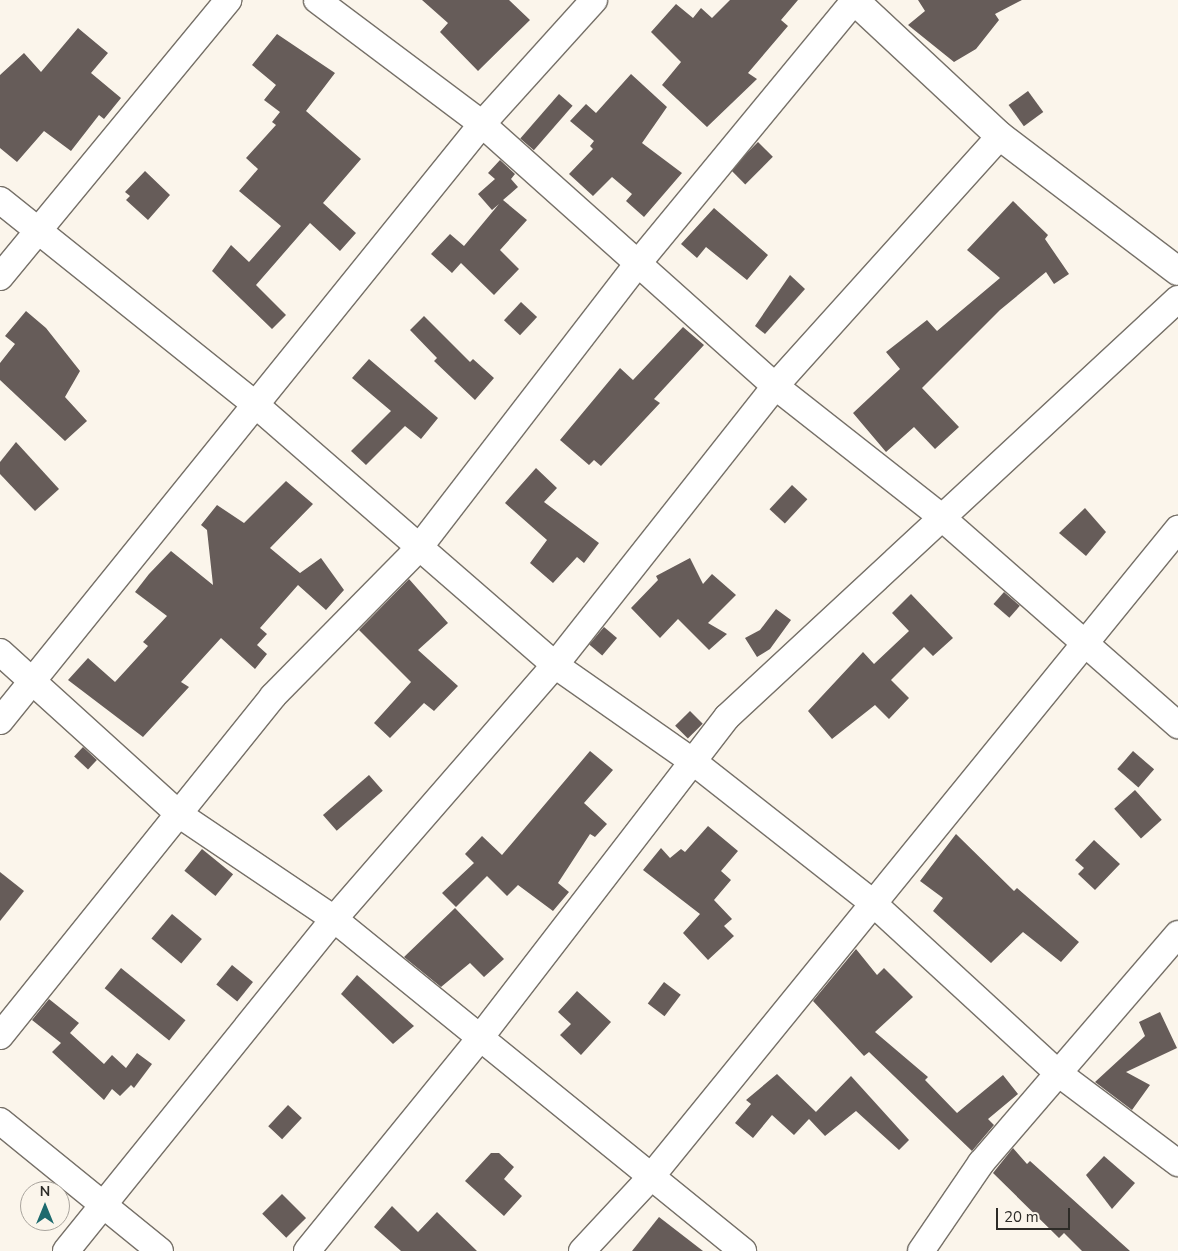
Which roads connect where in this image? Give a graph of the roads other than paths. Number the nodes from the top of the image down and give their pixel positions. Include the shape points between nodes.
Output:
1 (228, 0) edge
2 (317, 0) edge
3 (594, 0) edge
4 (855, 0) edge
5 (482, 124) junction
6 (1000, 136) junction
7 (0, 200) edge
8 (36, 232) junction
9 (639, 262) junction
10 (1178, 271) edge
11 (0, 277) edge
12 (1178, 299) edge
13 (775, 386) junction
14 (257, 406) junction
15 (940, 516) junction
16 (1178, 529) edge
17 (418, 549) junction
18 (1084, 640) junction
19 (0, 652) edge
20 (554, 665) junction
21 (34, 680) junction
22 (0, 721) edge
23 (1178, 725) edge
24 (695, 763) junction
25 (180, 814) junction
26 (874, 904) junction
27 (334, 919) junction
28 (1178, 934) edge
29 (0, 1036) edge
30 (479, 1039) junction
31 (1058, 1073) junction
32 (0, 1121) edge
33 (1178, 1163) edge
34 (650, 1178) junction
35 (101, 1204) junction
36 (66, 1251) edge
37 (160, 1251) edge
38 (307, 1251) edge
39 (582, 1251) edge
40 (743, 1251) edge
41 (921, 1251) edge

1 - 8 street
2 - 5 street
3 - 5 street
4 - 6 street
4 - 9 street
5 - 9 street
5 - 14 street
6 - 10 street
6 - 13 street
7 - 8 street
8 - 11 street
8 - 14 street
9 - 13 street
9 - 17 street
12 - 15 street
13 - 15 street
13 - 20 street
14 - 17 street
14 - 21 street
15 - 18 street
15 - 24 street via 728,717
16 - 18 street
17 - 20 street
17 - 25 street via 273,696
18 - 23 street
18 - 26 street
19 - 21 street
20 - 24 street
20 - 27 street
21 - 22 street
21 - 25 street
24 - 26 street
24 - 30 street
25 - 27 street
25 - 29 street
26 - 31 street
26 - 34 street
27 - 30 street
27 - 35 street
28 - 31 street
30 - 34 street
30 - 38 street
31 - 33 street
31 - 41 street via 981,1163
32 - 35 street
34 - 39 street
34 - 40 street
35 - 36 street
35 - 37 street

